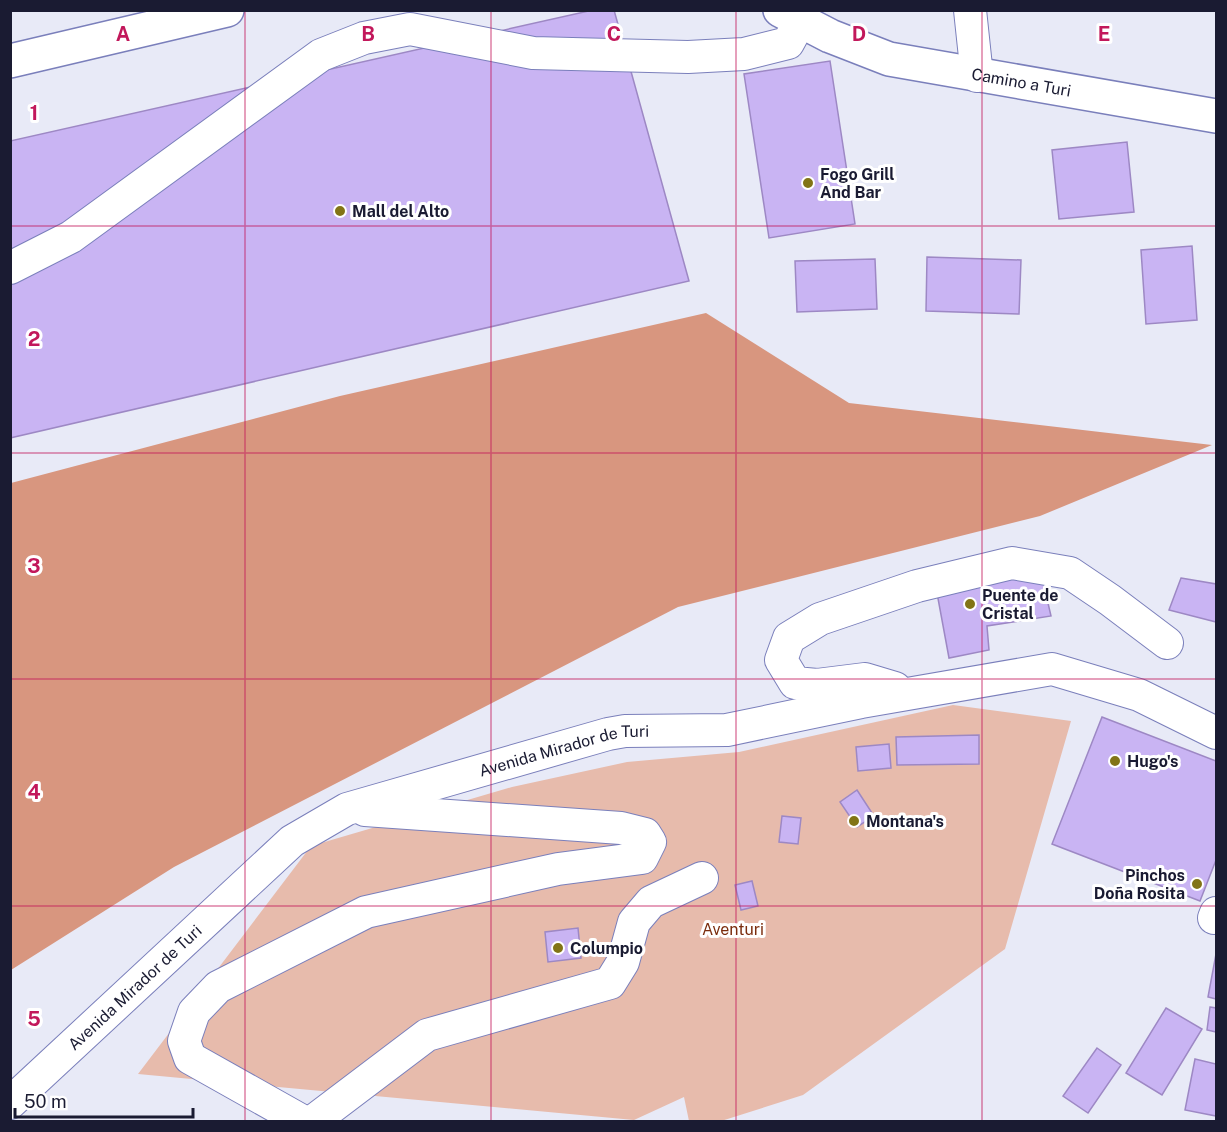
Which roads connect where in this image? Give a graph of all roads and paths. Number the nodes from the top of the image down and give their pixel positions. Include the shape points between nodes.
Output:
1 (227, 10) edge
2 (970, 10) edge
3 (806, 20) edge
4 (10, 61) edge
5 (977, 76) junction
6 (1216, 116) edge
7 (10, 268) edge
8 (1167, 643) dead end
9 (914, 693) junction
10 (1216, 733) edge
11 (347, 809) junction
12 (702, 878) dead end
13 (10, 1102) edge
14 (304, 1122) edge
15 (312, 1122) edge

1 - 4 main road
2 - 5 street
3 - 5 main road, Camino a Turi via 889,59
3 - 7 street via 788,43 744,54 688,57 533,53 410,29 364,38 321,55 71,237
5 - 6 main road, Camino a Turi
8 - 9 street via 1070,573 1012,563 917,586 820,619 789,638 781,660 795,683 817,686 865,679
9 - 10 street, Avenida Mirador de Turi via 1052,669 1139,695
9 - 11 street, Avenida Mirador de Turi via 727,730 608,734
11 - 13 street, Avenida Mirador de Turi via 292,841
11 - 14 street via 621,828 645,834 650,842 642,858 558,869 366,912 218,987 194,1012 184,1041 190,1058
12 - 15 street via 651,902 634,922 623,962 610,983 427,1035

